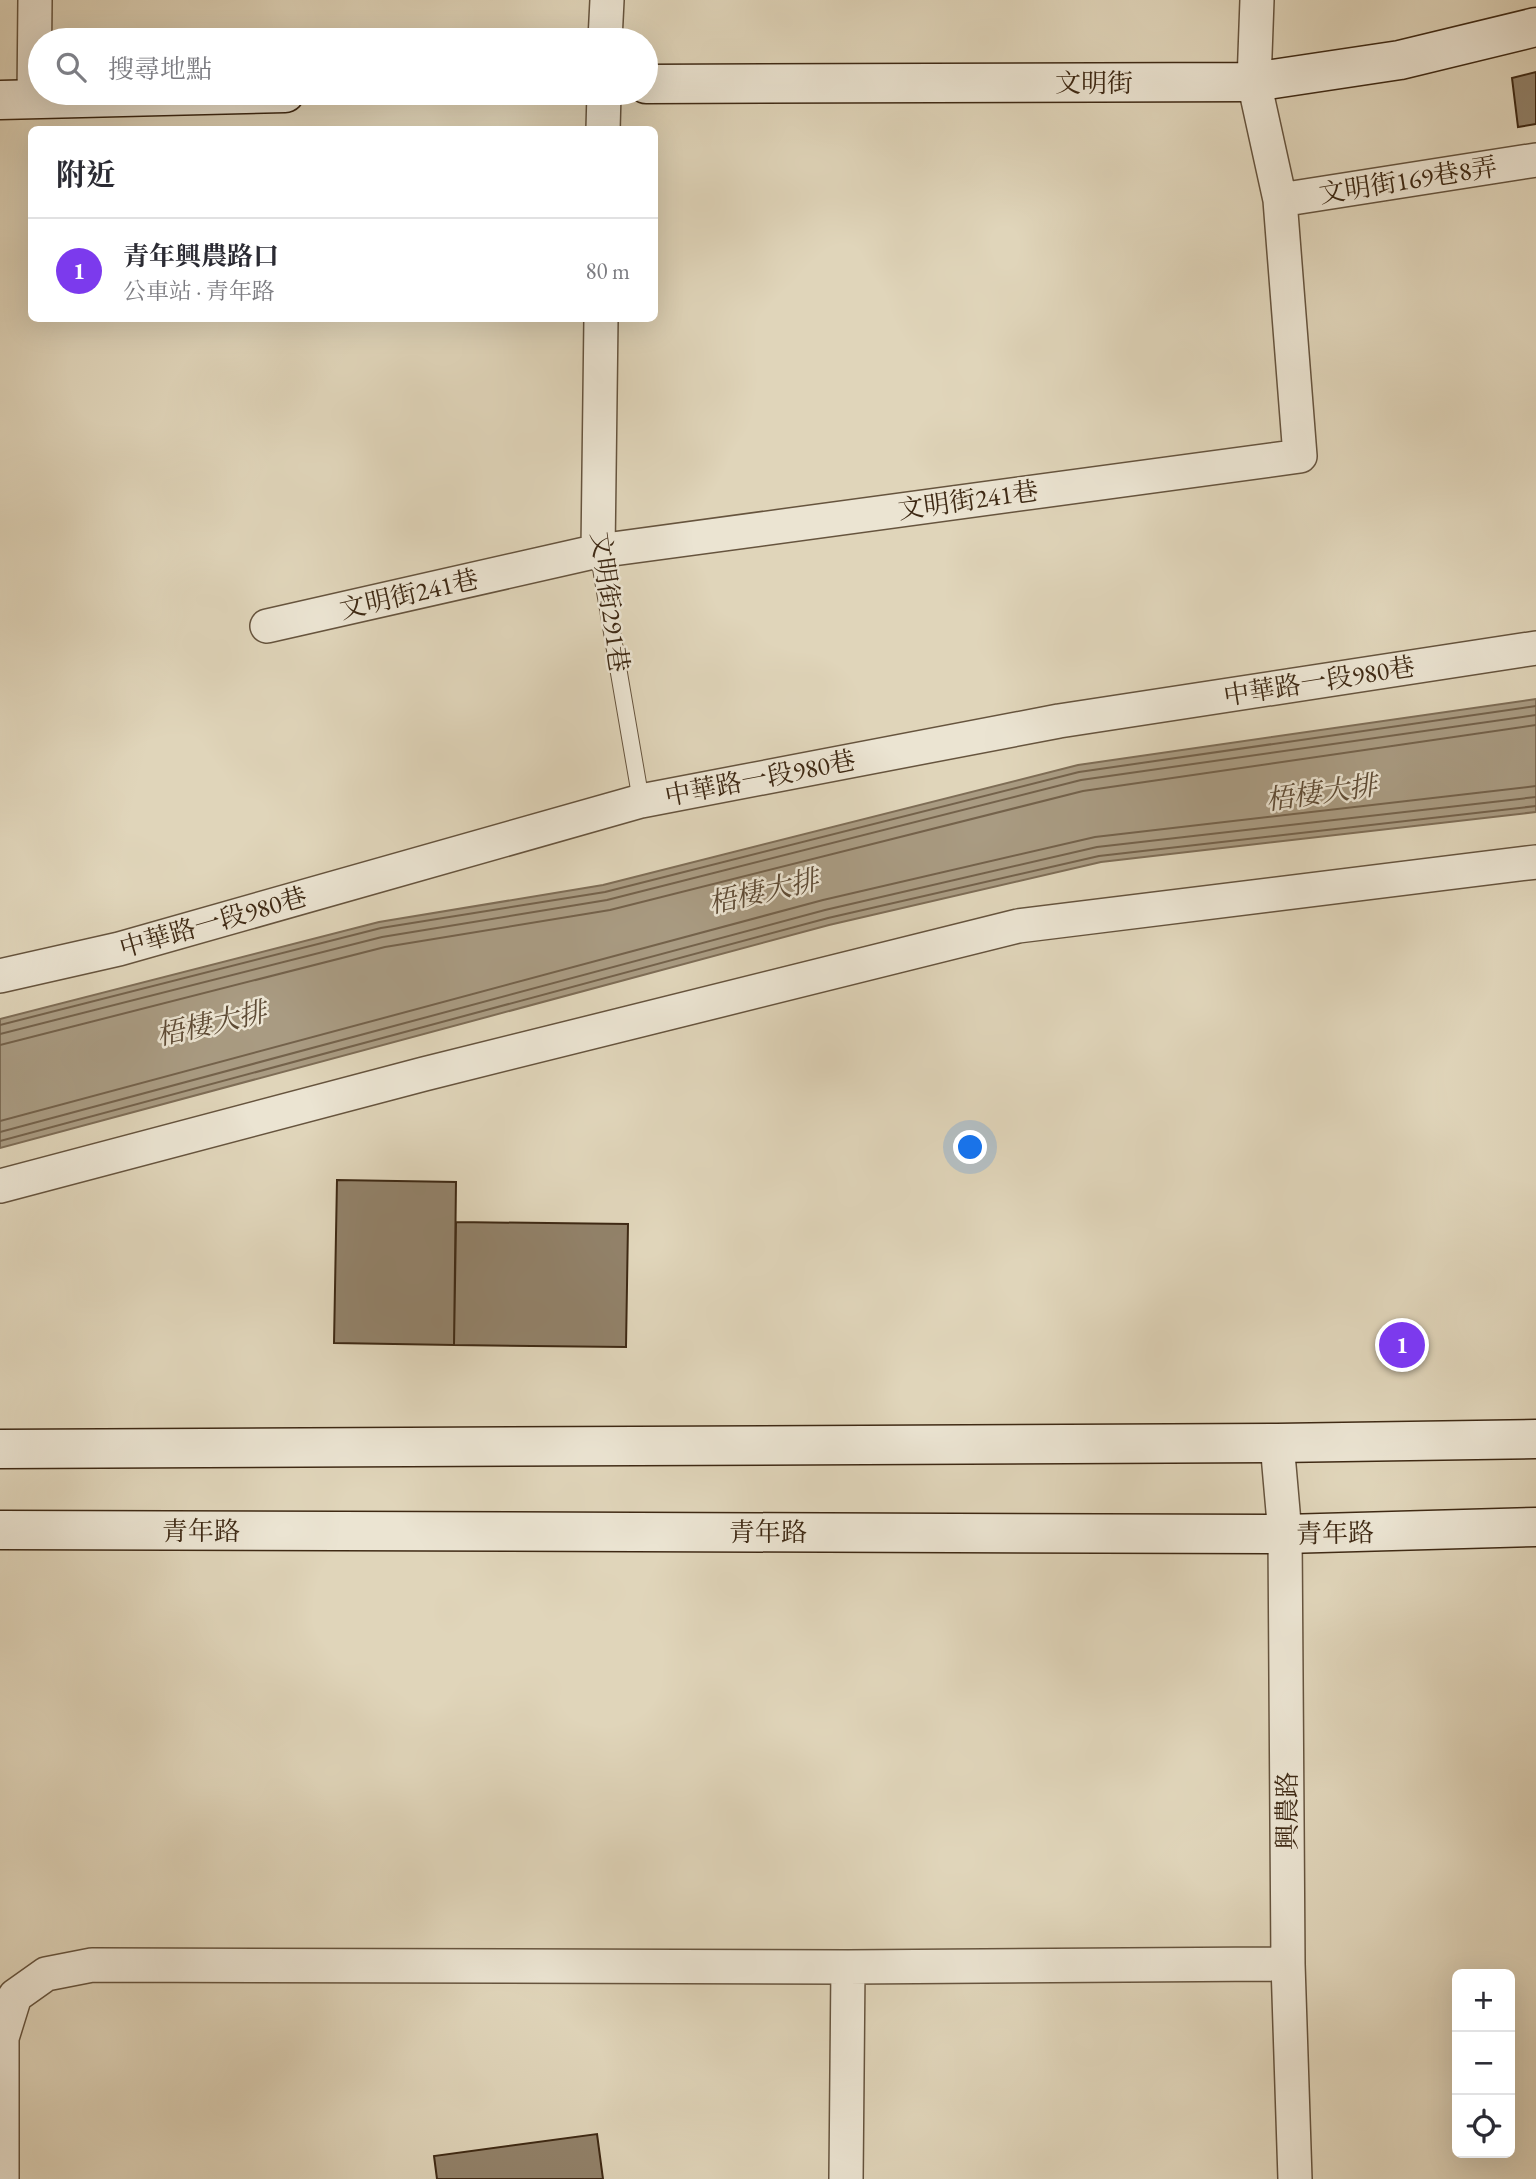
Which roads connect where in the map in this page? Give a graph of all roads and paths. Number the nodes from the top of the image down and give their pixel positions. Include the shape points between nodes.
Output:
1 (35, 0) edge
2 (607, 0) edge
3 (1256, 0) edge
4 (1536, 27) edge
5 (30, 28) edge
6 (606, 28) edge
7 (28, 39) edge
8 (1254, 82) junction
9 (658, 84) edge
10 (17, 100) edge
11 (604, 105) edge
12 (603, 126) edge
13 (1536, 160) edge
14 (1280, 200) junction
15 (601, 322) edge
16 (598, 551) junction
17 (267, 626) dead end
18 (1536, 648) edge
19 (641, 800) junction
20 (1536, 862) edge
21 (0, 976) edge
22 (0, 1186) edge
23 (1536, 1439) edge
24 (1278, 1443) junction
25 (0, 1449) edge
26 (1536, 1528) edge
27 (0, 1530) edge
28 (1285, 1534) junction
29 (1288, 1964) junction
30 (848, 1967) junction
31 (2, 2179) edge
32 (845, 2179) edge
33 (1294, 2179) edge

1 - 5 street
2 - 6 street
3 - 8 street, 文明街241巷
4 - 8 street, 文明街 via 1399,60
7 - 10 street
8 - 9 street, 文明街
8 - 14 street, 文明街241巷
11 - 12 street
13 - 14 street, 文明街169巷8弄
14 - 16 street, 文明街241巷 via 1300,456
15 - 16 street, 文明街291巷
16 - 17 street, 文明街241巷
16 - 19 lane, 文明街291巷
18 - 19 street, 中華路一段980巷 via 1059,721
19 - 21 street, 中華路一段980巷 via 119,949
20 - 22 street via 1018,926 424,1074
23 - 24 street
24 - 25 street
24 - 28 street, 興農路
26 - 28 street, 青年路
27 - 28 street, 青年路
28 - 29 street, 興農路
29 - 30 street
29 - 33 street, 興農路
30 - 31 street via 92,1965 46,1974 15,1996 2,2038
30 - 32 street

